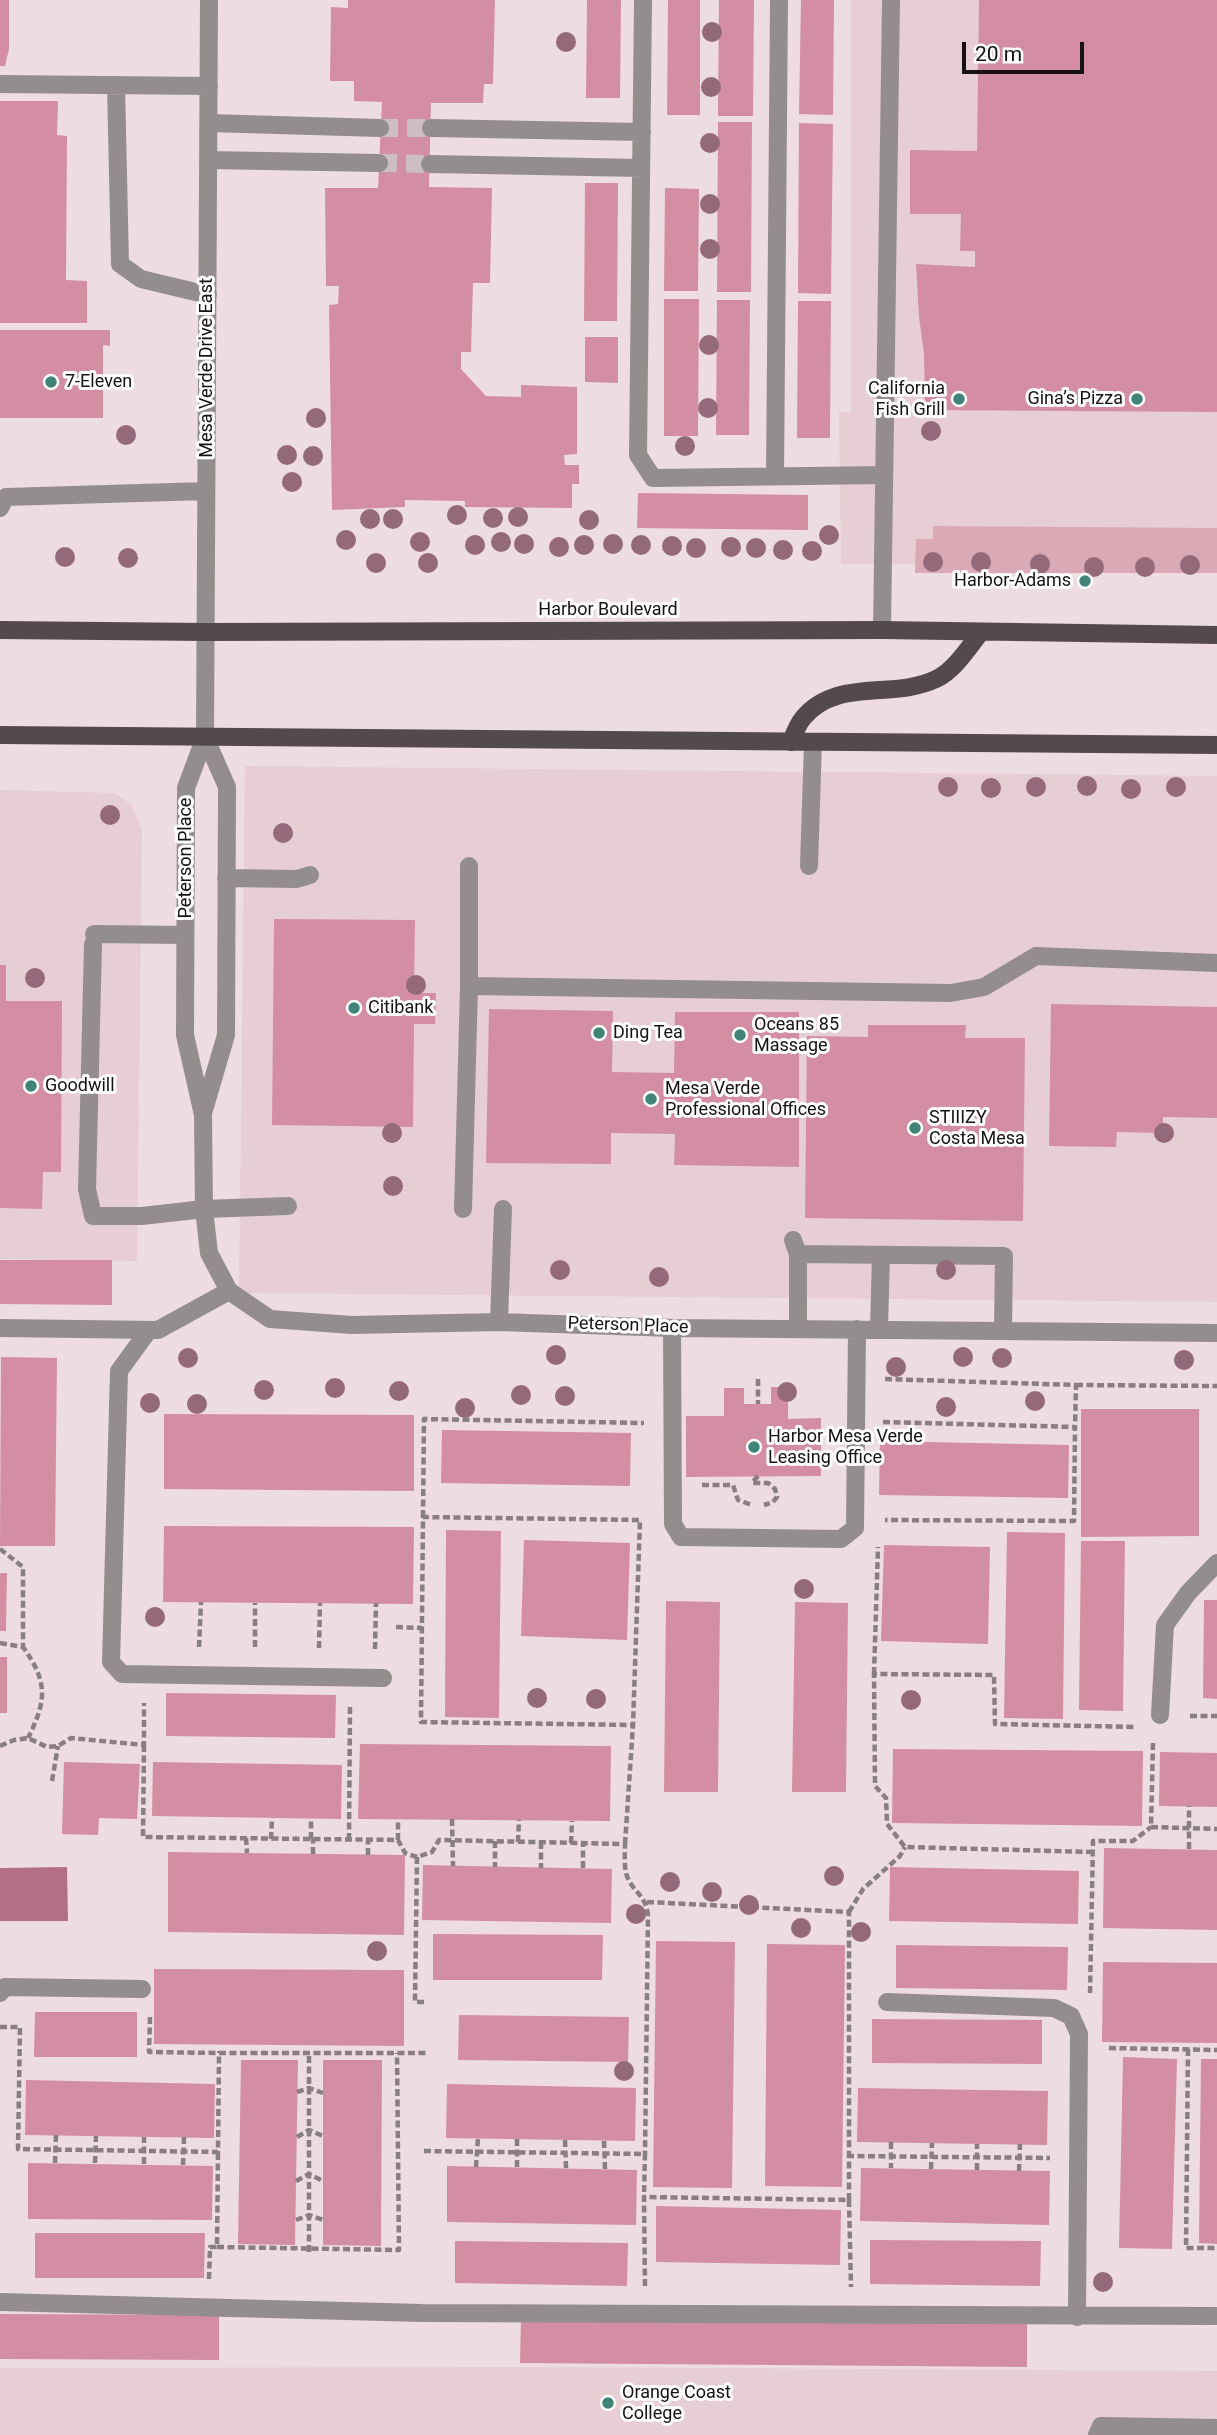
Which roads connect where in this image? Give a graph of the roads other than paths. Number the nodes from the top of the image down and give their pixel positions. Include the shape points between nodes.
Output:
1 (209, 0) edge
2 (643, 0) edge
3 (779, 0) edge
4 (891, 0) edge
5 (0, 84) edge
6 (116, 85) junction
7 (209, 86) junction
8 (209, 122) junction
9 (380, 128) tunnel mouth
10 (431, 128) tunnel mouth
11 (642, 132) junction
12 (208, 160) junction
13 (379, 163) tunnel mouth
14 (430, 163) tunnel mouth
15 (641, 168) junction
16 (208, 295) junction
17 (884, 475) junction
18 (775, 476) junction
19 (206, 491) junction
20 (0, 508) edge
21 (0, 630) edge
22 (882, 630) junction
23 (206, 632) junction
24 (981, 632) junction
25 (1217, 635) edge
26 (0, 735) edge
27 (205, 737) junction
28 (813, 741) junction
29 (790, 742) junction
30 (1217, 745) edge
31 (469, 866) dead end
32 (810, 866) dead end
33 (310, 875) dead end
34 (226, 878) junction
35 (185, 935) junction
36 (1217, 963) edge
37 (469, 986) junction
38 (203, 1115) junction
39 (288, 1206) dead end
40 (204, 1209) junction
41 (463, 1209) dead end
42 (503, 1209) dead end
43 (881, 1255) junction
44 (229, 1291) junction
45 (499, 1322) junction
46 (0, 1328) edge
47 (672, 1328) junction
48 (798, 1329) junction
49 (857, 1329) junction
50 (879, 1329) junction
51 (149, 1330) junction
52 (1003, 1331) junction
53 (1217, 1333) edge
54 (1217, 1563) edge
55 (383, 1678) dead end
56 (1156, 1721) road end
57 (142, 1989) road end
58 (0, 1993) edge
59 (887, 2003) dead end
60 (0, 2302) edge
61 (1077, 2316) junction
62 (1217, 2316) edge
63 (1217, 2428) edge
64 (1097, 2435) edge

1 - 7 street, Mesa Verde Drive East
2 - 11 street
3 - 18 street
4 - 17 street
5 - 6 street
6 - 7 street
6 - 16 street via 120,264 141,279
7 - 8 street, Mesa Verde Drive East
8 - 9 street
8 - 12 street, Mesa Verde Drive East
10 - 11 street
11 - 15 street
12 - 13 street
12 - 16 street, Mesa Verde Drive East
14 - 15 street
15 - 18 street via 638,455 653,478
16 - 19 street, Mesa Verde Drive East
17 - 18 street
17 - 22 street
19 - 20 street via 6,497
19 - 23 street, Mesa Verde Drive East
21 - 23 main road, Harbor Boulevard
22 - 23 main road, Harbor Boulevard
22 - 24 main road, Harbor Boulevard
23 - 27 street, Mesa Verde Drive East
24 - 25 main road, Harbor Boulevard
24 - 29 main road via 938,679 912,687 842,692 816,705
26 - 27 main road
27 - 29 main road
27 - 34 street, Peterson Place via 227,787
27 - 35 street, Peterson Place via 186,788
28 - 29 main road
28 - 30 main road
28 - 32 street
31 - 37 street
33 - 34 street
34 - 38 street, Peterson Place via 226,1035
35 - 38 street, Peterson Place via 185,1034
35 - 40 street via 94,939 87,1189 93,1216
36 - 37 street via 1036,956 984,987 951,993
37 - 41 street
38 - 40 street, Peterson Place
39 - 40 street
40 - 44 street, Peterson Place via 209,1253
42 - 45 street
43 - 48 street via 795,1247
43 - 50 street
43 - 52 street via 1004,1256
44 - 45 street, Peterson Place via 270,1319 352,1325
44 - 51 street via 158,1330
45 - 47 street, Peterson Place
46 - 51 street
47 - 48 street, Peterson Place
47 - 49 street via 673,1524 681,1537 841,1539 855,1528
48 - 49 street, Peterson Place
49 - 50 street, Peterson Place
50 - 52 street, Peterson Place
51 - 55 street via 119,1371 111,1662 122,1674
52 - 53 street, Peterson Place
54 - 56 street via 1164,1625
57 - 58 street via 5,1987
59 - 61 street via 1054,2008 1071,2017 1079,2034
60 - 61 street via 422,2313
61 - 62 street
63 - 64 street via 1101,2426

